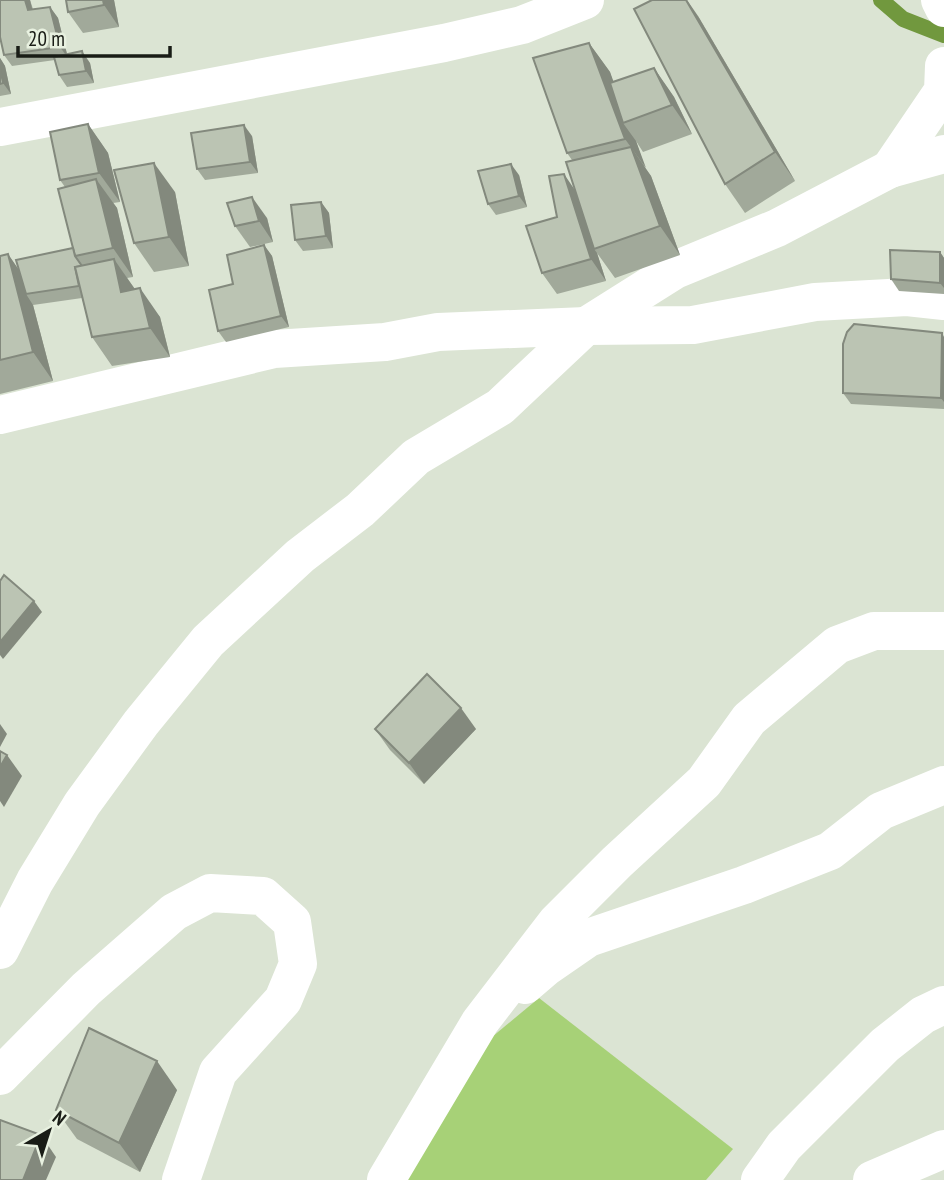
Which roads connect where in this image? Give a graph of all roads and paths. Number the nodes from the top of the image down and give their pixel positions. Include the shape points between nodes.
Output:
1 (585, 0) edge
2 (940, 0) edge
3 (944, 8) edge
4 (944, 66) edge
5 (0, 127) edge
6 (944, 155) edge
7 (890, 169) junction
8 (944, 301) edge
9 (586, 327) junction
10 (478, 331) junction
11 (500, 407) junction
12 (0, 415) edge
13 (944, 631) edge
14 (944, 785) edge
15 (0, 950) edge
16 (944, 1005) edge
17 (481, 1022) junction
18 (0, 1076) edge
19 (944, 1149) edge
20 (181, 1180) edge
21 (386, 1180) edge
22 (760, 1180) edge
23 (872, 1180) edge

1 - 5 street via 522,24 444,43
2 - 3 street
4 - 7 street via 943,91
6 - 7 street
7 - 9 street via 777,228 675,270
8 - 9 street via 907,297 815,302 693,325
9 - 10 street
9 - 11 street
10 - 11 street via 503,350 510,369 510,385
10 - 12 street via 274,349
11 - 15 street via 416,457 208,640 82,804
13 - 17 street via 874,631 837,645 750,719 704,782 555,923
14 - 17 street via 881,811 830,850 744,885 588,938
16 - 22 street via 923,1014 885,1045 784,1146
17 - 21 street
18 - 20 street via 86,989 174,912 210,893 263,896 292,922 298,964 283,1000 218,1072
19 - 23 street

